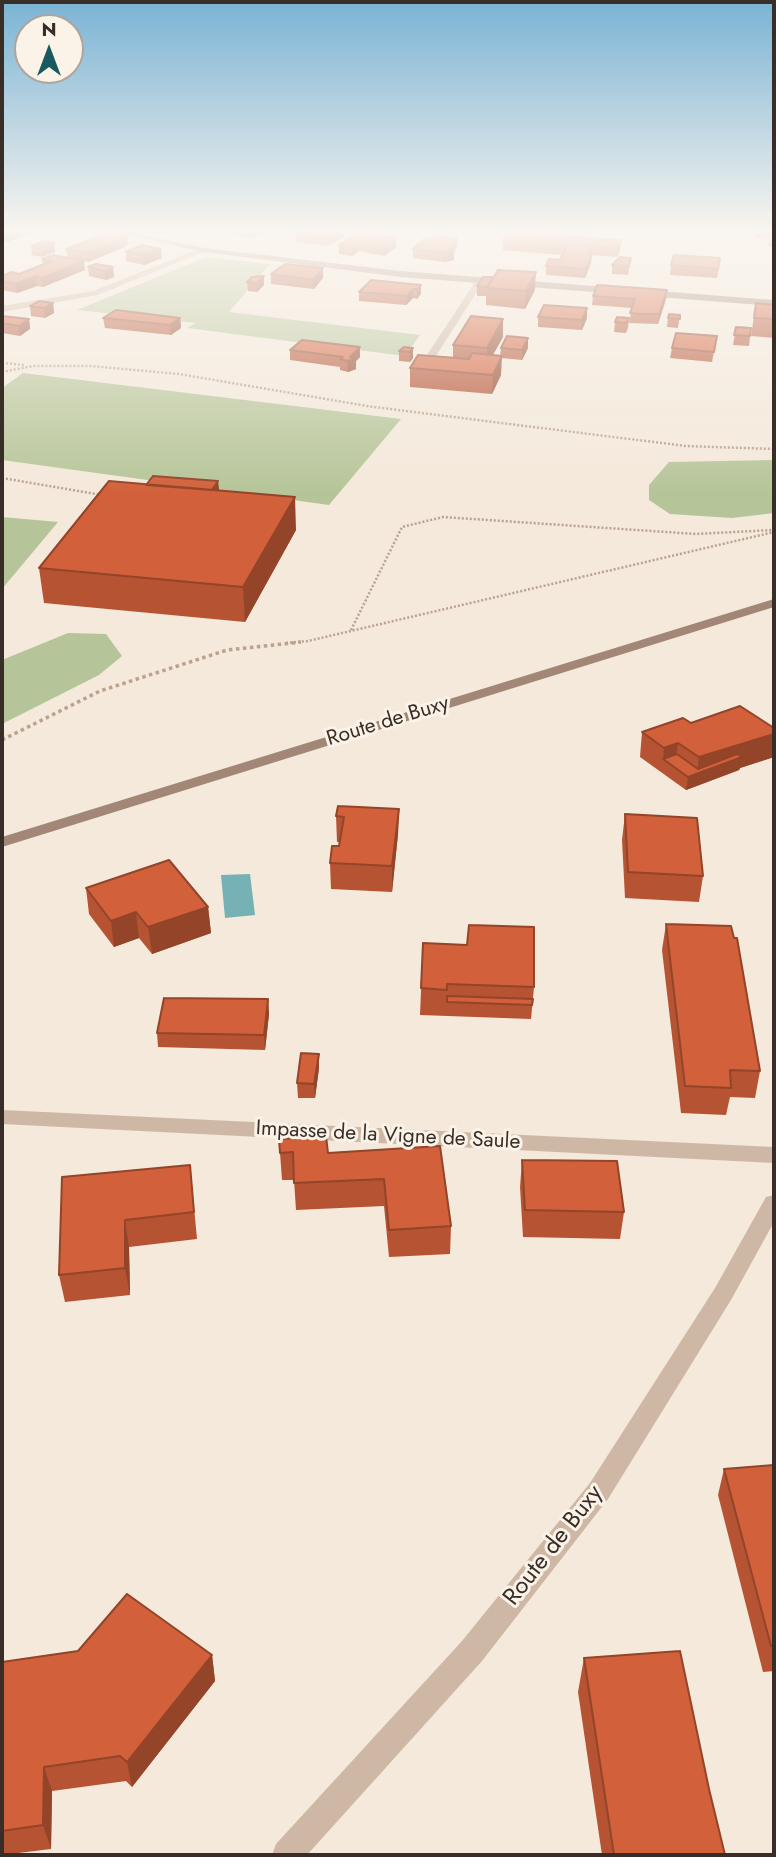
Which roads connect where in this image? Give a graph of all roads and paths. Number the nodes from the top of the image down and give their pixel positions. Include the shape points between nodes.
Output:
1 (455, 319) edge
2 (2, 363) edge
3 (426, 364) edge
4 (33, 366) junction
5 (2, 372) edge
6 (774, 449) edge
7 (2, 478) edge
8 (111, 496) edge
9 (774, 531) edge
10 (774, 603) edge
11 (350, 631) junction
12 (2, 740) edge
13 (2, 842) edge
14 (2, 1116) edge
15 (774, 1155) edge
16 (774, 1203) edge
17 (287, 1855) edge

1 - 3 street
2 - 4 path
4 - 5 path
4 - 6 path via 179,374 616,438
7 - 8 path
9 - 11 path
9 - 11 path via 696,534 443,517 402,527
10 - 13 street, Route de Buxy
11 - 12 path via 227,650 100,691
14 - 15 street, Impasse de la Vigne de Saule
16 - 17 street, Route de Buxy via 598,1491 472,1651

